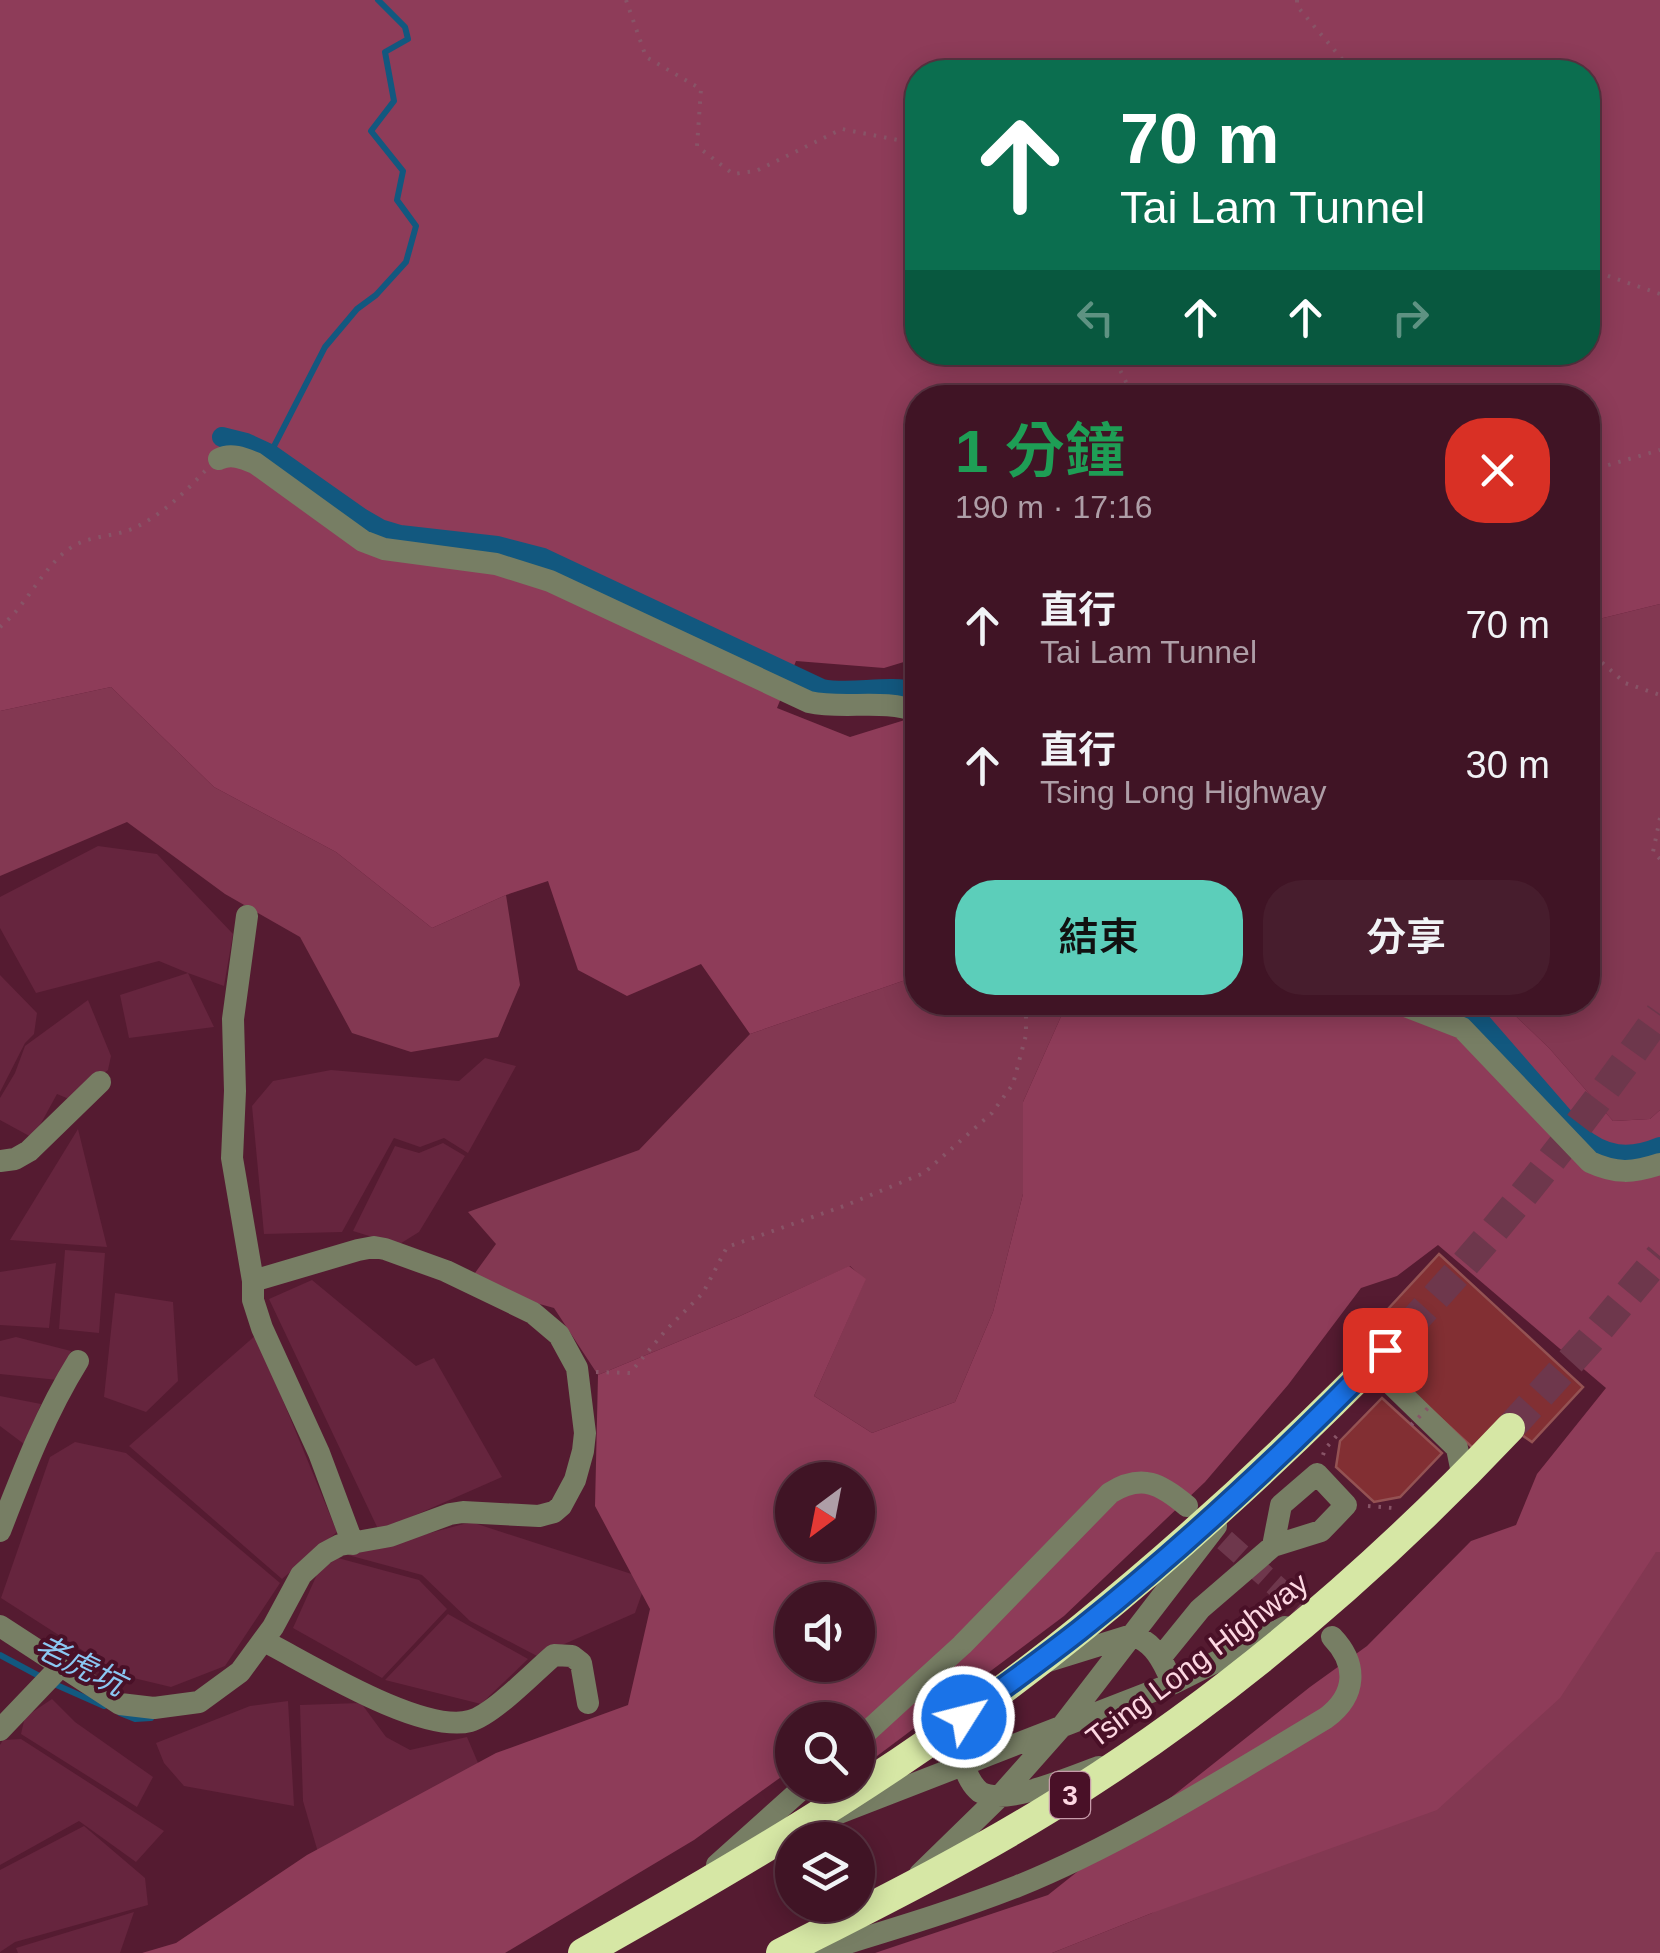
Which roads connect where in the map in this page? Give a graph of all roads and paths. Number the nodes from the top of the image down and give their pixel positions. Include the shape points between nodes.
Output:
1 (626, 0) edge
2 (1297, 0) edge
3 (1342, 60) edge
4 (905, 141) edge
5 (1600, 273) edge
6 (1660, 294) edge
7 (1660, 450) edge
8 (219, 460) joint
9 (1600, 468) edge
10 (0, 627) edge
11 (1600, 661) edge
12 (1660, 695) edge
13 (905, 707) edge
14 (1660, 818) edge
15 (1660, 860) edge
16 (248, 916) dead end
17 (1026, 1015) edge
18 (1428, 1015) edge
19 (100, 1082) dead end
20 (0, 1161) edge
21 (1660, 1164) edge
22 (253, 1281) junction
23 (1405, 1330) tunnel mouth
24 (78, 1361) dead end
25 (1366, 1370) junction
26 (579, 1379) junction
27 (1429, 1408) dead end
28 (1412, 1425) dead end
29 (1346, 1426) dead end
30 (1510, 1428) tunnel mouth
31 (1317, 1474) junction
32 (1463, 1478) junction
33 (1246, 1486) junction
34 (1346, 1505) junction
35 (1399, 1508) dead end
36 (1193, 1517) junction
37 (0, 1531) edge
38 (354, 1544) junction
39 (1273, 1546) junction
40 (1335, 1600) junction
41 (0, 1626) edge
42 (1332, 1637) tunnel mouth
43 (264, 1641) junction
44 (1146, 1644) junction
45 (1035, 1665) junction
46 (58, 1669) junction
47 (1174, 1683) junction
48 (588, 1703) dead end
49 (875, 1724) edge
50 (1063, 1724) junction
51 (0, 1730) edge
52 (1128, 1758) junction
53 (962, 1764) junction
54 (1000, 1796) junction
55 (787, 1802) edge
56 (808, 1822) edge
57 (819, 1822) edge
58 (775, 1843) edge
59 (903, 1890) junction
60 (678, 1900) junction
61 (584, 1953) edge
62 (780, 1953) edge
63 (815, 1953) edge

1 - 4 path via 646,57 700,89 697,146 733,174 756,171 842,129
2 - 3 path
5 - 6 path
7 - 9 path
8 - 10 path via 144,523 64,552
8 - 13 street via 236,456 255,463 384,550 496,564 550,581 808,702
11 - 12 path via 1625,683
14 - 15 path via 1653,852
16 - 22 street via 233,1018 232,1158
17 - 26 path via 1013,1084 992,1113 924,1173 727,1247 703,1294 630,1373 588,1372
18 - 21 street via 1462,1028 1590,1162 1616,1172
19 - 20 street via 29,1151
22 - 26 street via 358,1250 399,1252 540,1317 560,1335
22 - 38 street via 262,1328
23 - 25 highway
24 - 37 street via 37,1438
25 - 32 street via 1380,1374 1458,1448
25 - 33 highway
26 - 38 street via 583,1451 558,1510 534,1516 450,1514
27 - 28 path, bridge
29 - 31 path via 1325,1450
30 - 32 highway, Tsing Long Highway / 3
31 - 34 street
31 - 39 street via 1281,1505
32 - 40 highway, Tsing Long Highway / 3
33 - 36 highway
33 - 44 street
34 - 35 path
34 - 39 street via 1321,1532
36 - 45 highway via 1126,1592
36 - 49 street via 1153,1484 1126,1484 1110,1493
38 - 43 street via 326,1553 301,1574
39 - 44 street via 1200,1610
40 - 47 street
40 - 52 highway, Tsing Long Highway / 3
41 - 46 street
42 - 63 street via 1350,1667 1349,1688 1334,1712 1311,1727 1052,1870
43 - 46 street via 240,1672 199,1702 120,1704
43 - 48 street via 399,1710 430,1719 470,1721 488,1712 554,1654 581,1664
44 - 45 street
44 - 47 street
44 - 50 street
45 - 56 highway
46 - 51 street
47 - 50 street
50 - 53 street
50 - 54 street
52 - 54 street
52 - 59 highway, Tsing Long Highway / 3
53 - 54 street via 981,1792
53 - 57 street
54 - 59 street
55 - 60 street
58 - 60 highway
59 - 62 highway, Tsing Long Highway / 3
60 - 61 highway

